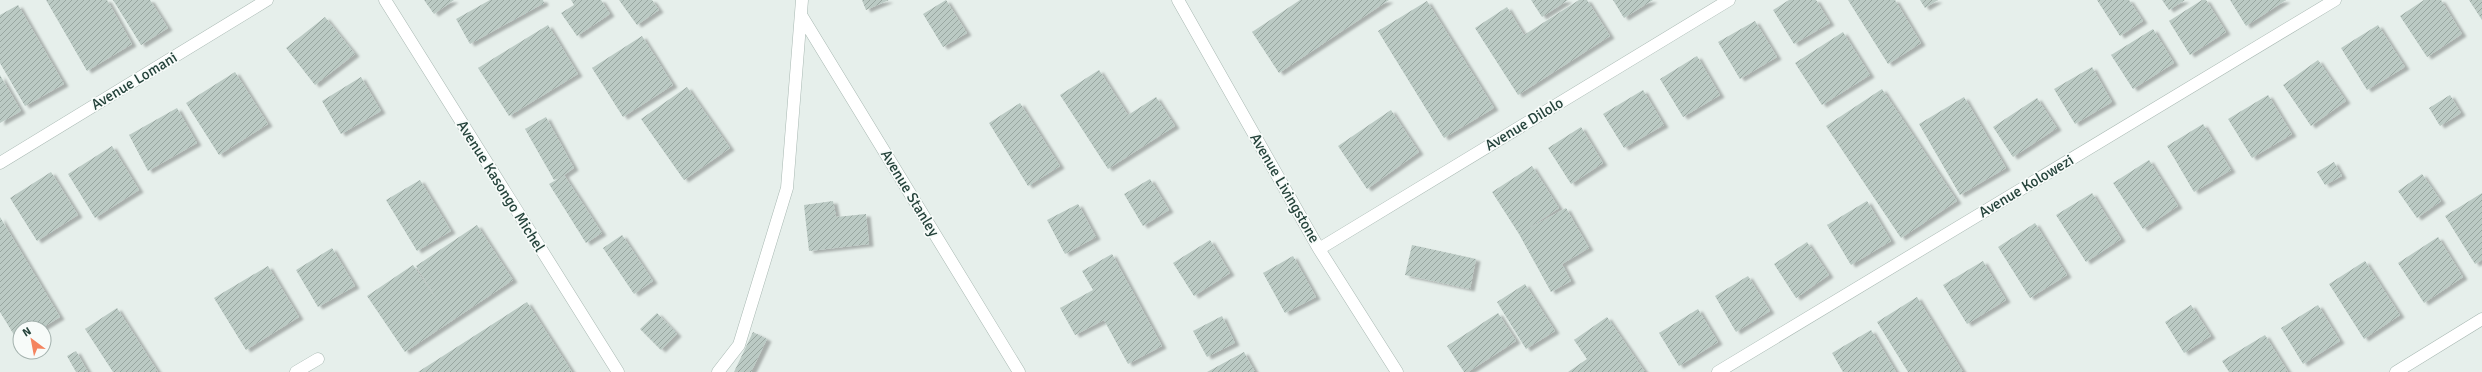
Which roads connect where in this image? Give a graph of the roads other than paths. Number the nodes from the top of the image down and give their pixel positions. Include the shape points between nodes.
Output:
1 (267, 0) edge
2 (385, 0) edge
3 (802, 0) edge
4 (1178, 0) edge
5 (1729, 0) edge
6 (2335, 0) edge
7 (801, 15) junction
8 (0, 163) edge
9 (1319, 249) junction
10 (2482, 319) edge
11 (318, 359) dead end
12 (296, 372) edge
13 (618, 372) edge
14 (718, 372) edge
15 (1019, 372) edge
16 (1397, 372) edge
17 (1718, 372) edge
18 (2396, 372) edge

1 - 8 street, Avenue Lomani
2 - 13 street, Avenue Kasongo Michel
3 - 7 street
4 - 9 street, Avenue Livingstone
5 - 9 street, Avenue Dilolo
6 - 17 street, Avenue Kolowezi
7 - 14 street via 787,188 738,345
7 - 15 street, Avenue Stanley
9 - 16 street, Avenue Livingstone
10 - 18 street
11 - 12 street

